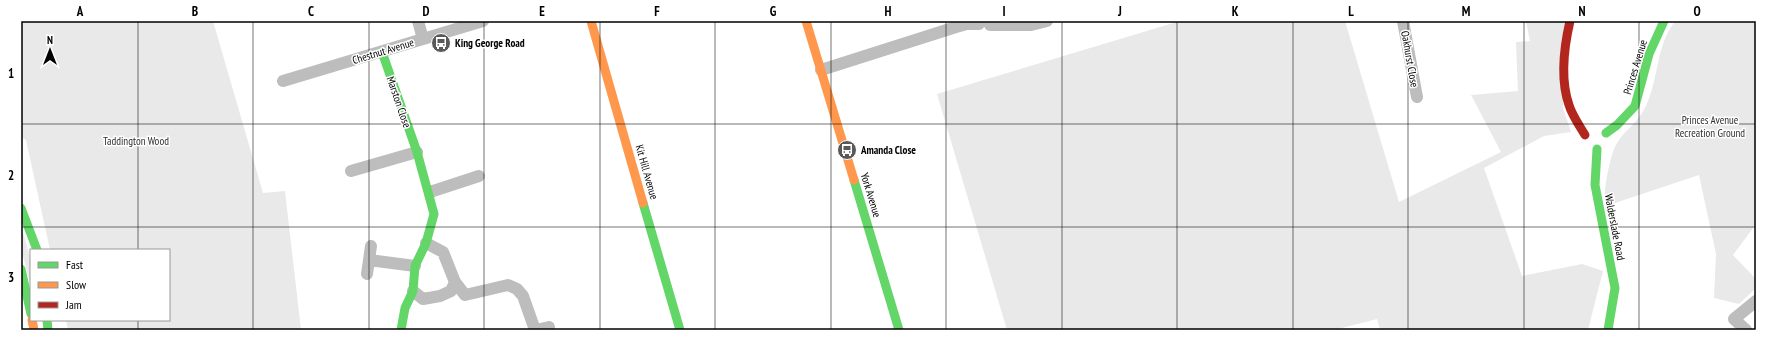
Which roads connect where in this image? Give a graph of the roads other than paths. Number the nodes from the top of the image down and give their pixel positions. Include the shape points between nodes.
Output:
1 (418, 21) edge
2 (483, 21) edge
3 (591, 21) edge
4 (806, 21) edge
5 (1047, 21) edge
6 (1403, 21) edge
7 (1570, 21) edge
8 (1664, 21) edge
9 (423, 39) junction
10 (382, 52) junction
11 (821, 70) junction
12 (283, 81) dead end
13 (1417, 97) dead end
14 (1606, 133) junction
15 (1585, 135) junction
16 (1597, 149) junction
17 (417, 152) junction
18 (351, 170) dead end
19 (479, 176) dead end
20 (430, 192) junction
21 (21, 208) edge
22 (426, 243) junction
23 (371, 246) dead end
24 (37, 249) edge
25 (369, 260) junction
26 (415, 266) junction
27 (21, 269) edge
28 (367, 274) dead end
29 (455, 282) junction
30 (413, 291) junction
31 (1756, 302) edge
32 (30, 310) edge
33 (549, 327) dead end
34 (401, 330) edge
35 (536, 330) edge
36 (680, 330) edge
37 (899, 330) edge
38 (1608, 330) edge
39 (1746, 330) edge

1 - 9 street
2 - 9 street, Chestnut Avenue
3 - 36 street, Kit Hill Avenue
4 - 11 street, York Avenue
5 - 11 street via 1031,25 967,24
6 - 13 street, Oakhurst Close
7 - 15 street via 1565,62 1566,83 1569,104
8 - 14 street, Princes Avenue via 1649,54 1635,106 1618,125
9 - 10 street, Chestnut Avenue
10 - 12 street, Chestnut Avenue
10 - 17 street, Marston Close
11 - 37 street, York Avenue
14 - 15 street via 1595,127
14 - 16 street via 1606,143
15 - 16 street via 1588,145
16 - 38 street, Walderslade Road via 1595,186 1615,288
17 - 18 street
17 - 20 street, Marston Close
19 - 20 street
20 - 22 street, Marston Close via 434,214
21 - 24 street
22 - 26 street, Marston Close
22 - 29 street via 443,252
23 - 25 street
25 - 26 street
25 - 28 street
26 - 30 street, Marston Close
27 - 32 street
29 - 30 street via 451,291 440,296 423,299
29 - 35 street via 465,295 508,285 517,289 524,296
30 - 34 street, Marston Close via 405,308
31 - 39 street via 1734,319
33 - 35 street

